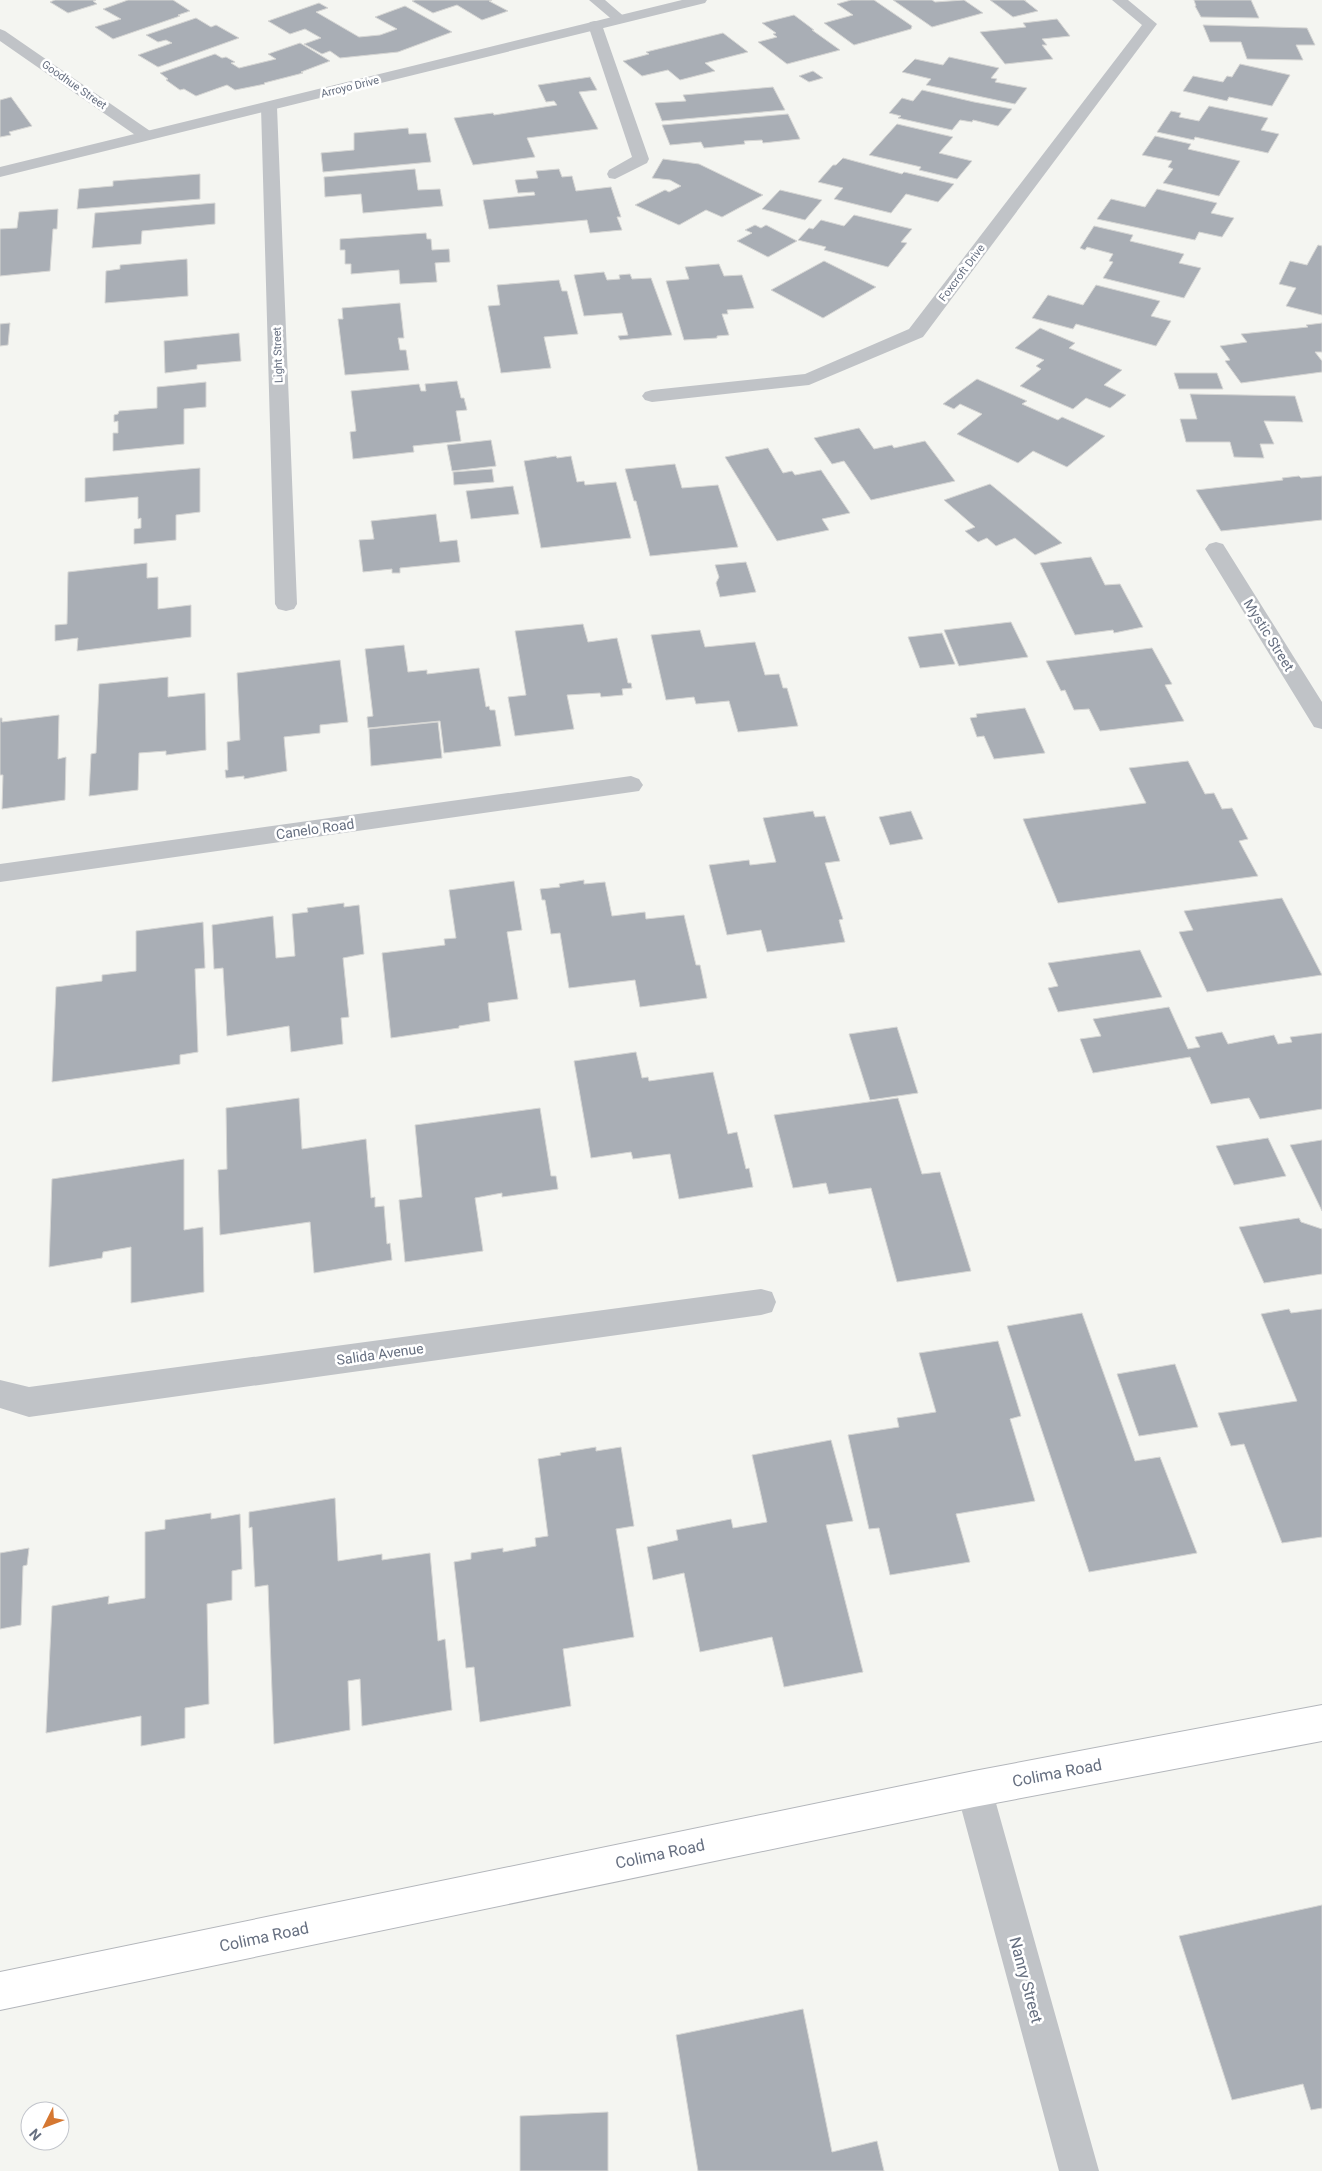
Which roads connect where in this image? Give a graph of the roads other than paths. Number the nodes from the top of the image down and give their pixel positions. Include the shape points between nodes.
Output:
1 (596, 0) edge
2 (700, 0) edge
3 (1119, 0) edge
4 (620, 19) junction
5 (595, 25) junction
6 (0, 34) edge
7 (269, 107) junction
8 (147, 136) junction
9 (0, 172) edge
10 (615, 174) dead end
11 (652, 396) dead end
12 (1216, 549) dead end
13 (286, 604) dead end
14 (1322, 721) edge
15 (630, 785) dead end
16 (0, 873) edge
17 (761, 1302) dead end
18 (0, 1394) edge
19 (1322, 1723) edge
20 (974, 1789) junction
21 (0, 1991) edge
22 (1079, 2171) edge

1 - 4 street
2 - 4 street, Arroyo Drive
3 - 11 street, Foxcroft Drive via 1150,24 916,333 809,379
4 - 5 street, Arroyo Drive
5 - 7 street, Arroyo Drive
5 - 10 street via 641,159
6 - 8 street, Goodhue Street
7 - 8 street, Arroyo Drive
7 - 13 street, Light Street
8 - 9 street, Arroyo Drive
12 - 14 street, Mystic Street
15 - 16 street, Canelo Road
17 - 18 street, Salida Avenue via 29,1402
19 - 20 main road, Colima Road
20 - 21 main road, Colima Road
20 - 22 street, Nanry Street

